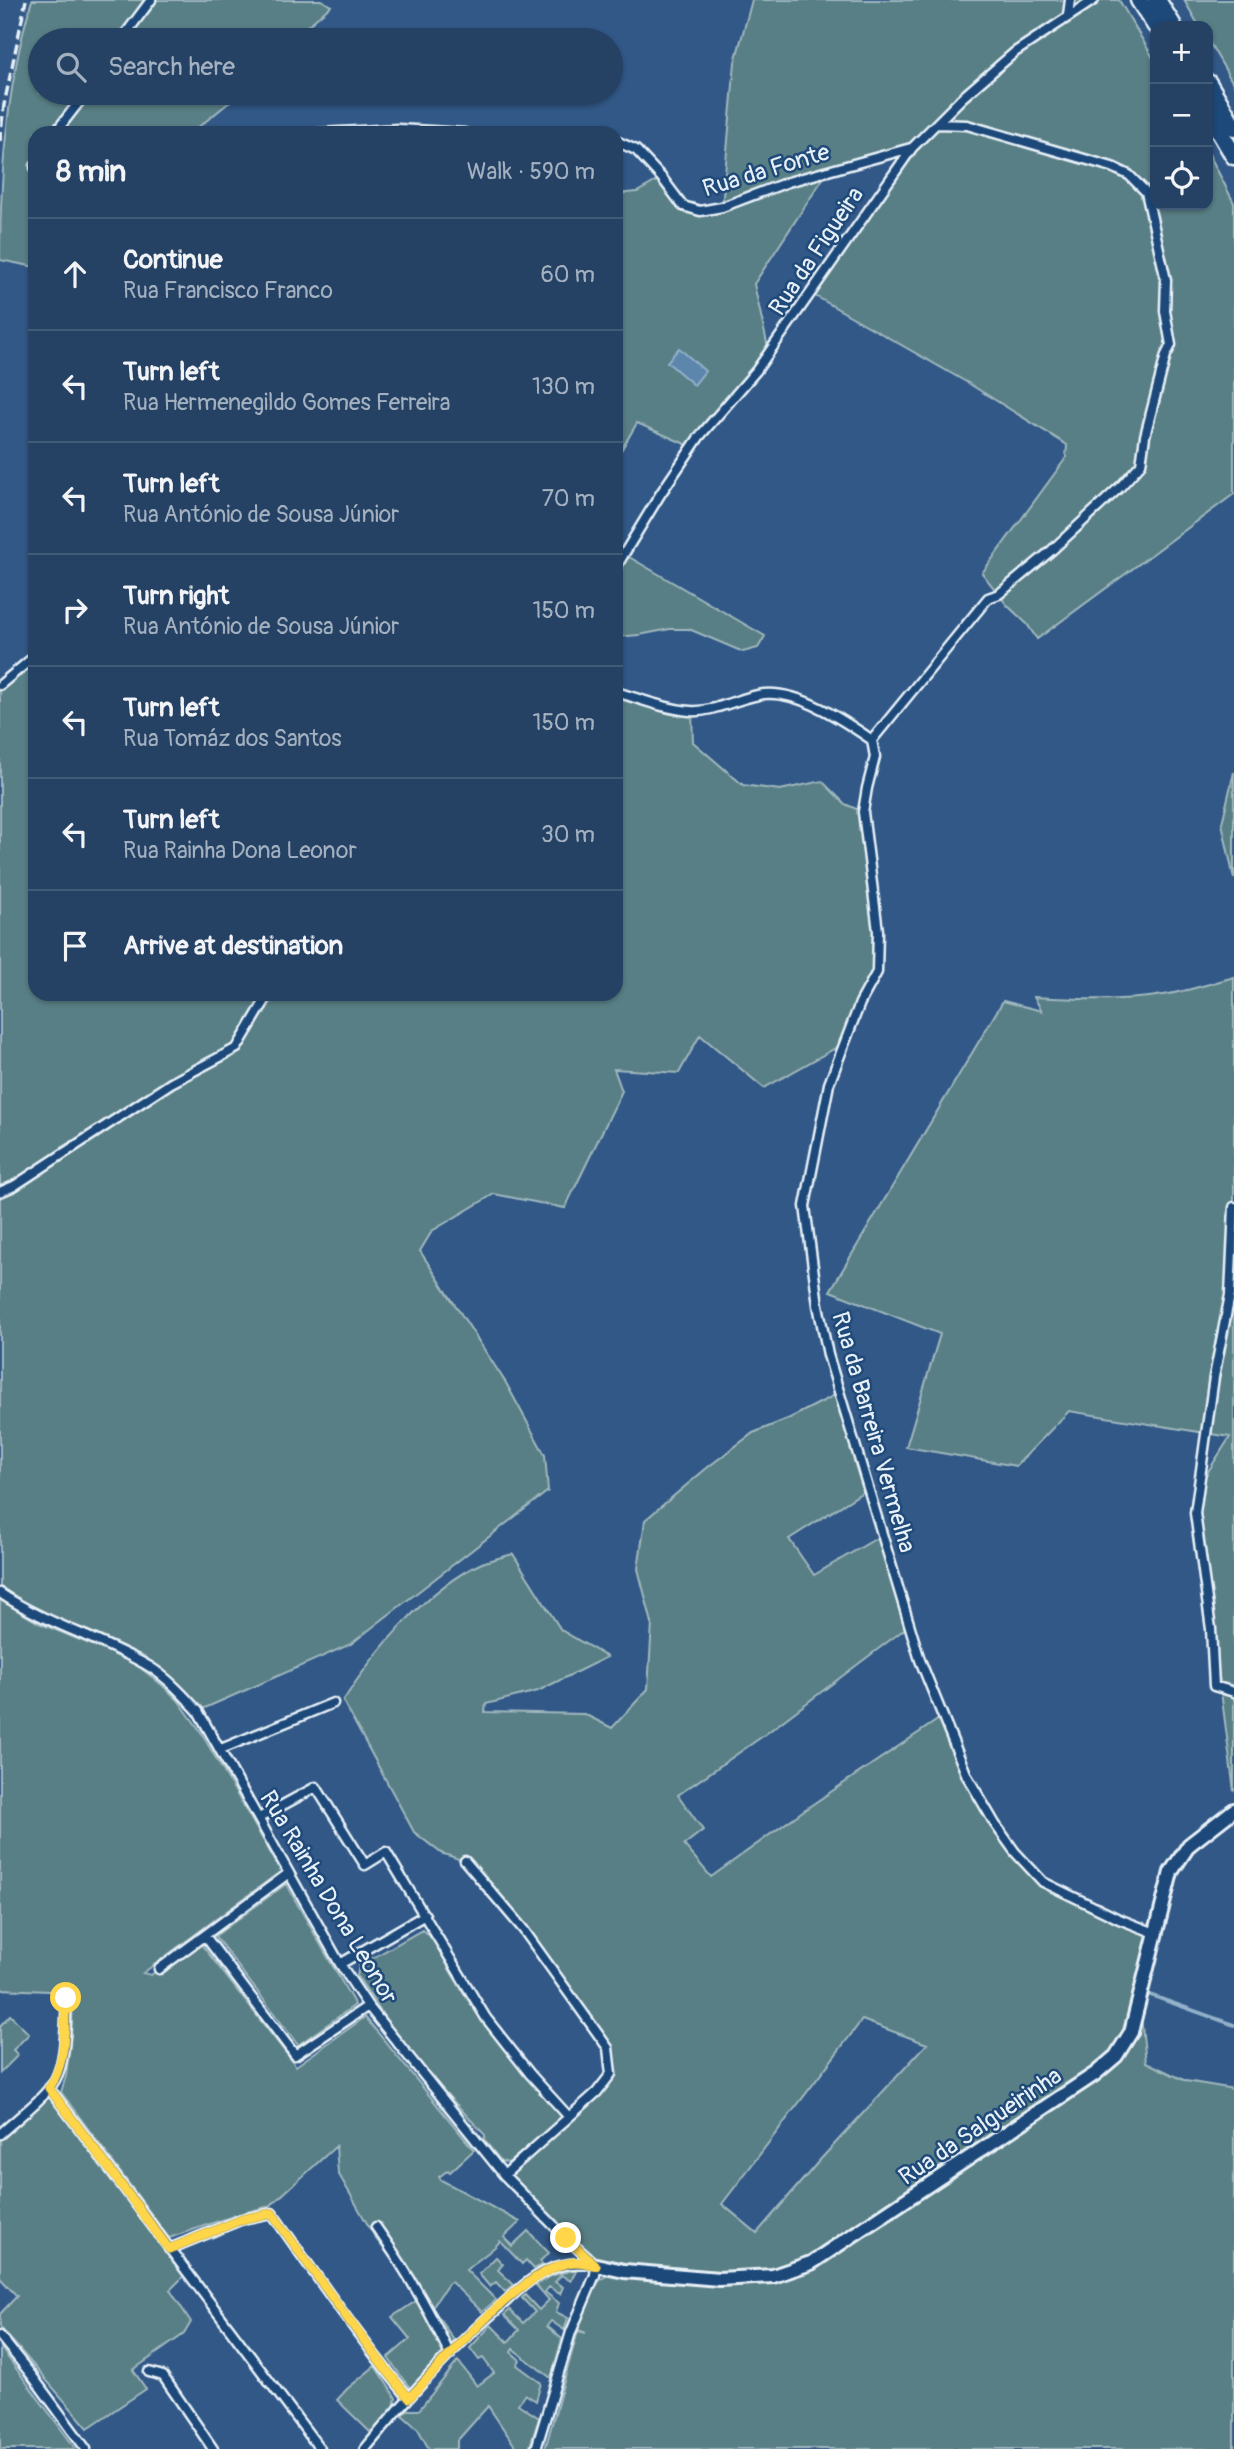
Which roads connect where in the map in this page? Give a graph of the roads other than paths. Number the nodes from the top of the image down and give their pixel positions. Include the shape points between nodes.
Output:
1 (151, 0) edge
2 (1070, 0) edge
3 (1094, 0) edge
4 (1139, 0) edge
5 (1157, 0) edge
6 (1068, 15) junction
7 (1153, 21) edge
8 (1170, 21) edge
9 (130, 28) edge
10 (1209, 84) edge
11 (77, 105) edge
12 (1213, 120) edge
13 (937, 124) junction
14 (60, 126) edge
15 (1234, 127) edge
16 (623, 144) edge
17 (912, 148) junction
18 (1234, 156) edge
19 (623, 556) edge
20 (28, 662) edge
21 (0, 685) edge
22 (623, 694) edge
23 (872, 740) junction
24 (265, 1001) edge
25 (0, 1192) edge
26 (1234, 1207) edge
27 (0, 1593) edge
28 (1234, 1692) edge
29 (333, 1703) dead end
30 (221, 1749) junction
31 (1234, 1810) edge
32 (259, 1818) junction
33 (465, 1861) dead end
34 (289, 1873) junction
35 (425, 1915) junction
36 (1155, 1933) junction
37 (205, 1936) junction
38 (340, 1964) junction
39 (159, 1969) dead end
40 (66, 1998) dead end
41 (368, 2006) junction
42 (49, 2088) junction
43 (569, 2117) junction
44 (0, 2134) edge
45 (504, 2175) junction
46 (376, 2227) dead end
47 (169, 2249) junction
48 (596, 2266) junction
49 (0, 2336) edge
50 (450, 2355) junction
51 (149, 2372) dead end
52 (409, 2398) junction
53 (537, 2448) edge
54 (86, 2449) edge
55 (214, 2449) edge
56 (320, 2449) edge
57 (365, 2449) edge

1 - 9 street
2 - 6 street
3 - 6 street, Rua da Figueira
4 - 7 highway
5 - 8 highway
6 - 13 street, Rua da Figueira via 1015,52
10 - 15 highway
11 - 14 street
12 - 18 highway
13 - 17 street, Rua da Figueira
13 - 23 street via 967,125 1129,174 1146,192 1166,280 1171,345 1141,464 1052,550 988,598
16 - 17 street, Rua da Fonte via 636,150 683,206 699,212
17 - 19 street, Rua da Figueira via 756,371 699,437
20 - 21 street
22 - 23 street via 692,712 765,694 796,699 837,716
23 - 36 street, Rua da Barreira Vermelha via 875,757 863,812 878,931 877,972 860,1003 830,1084 805,1206 828,1355 920,1660 967,1776 985,1808 1015,1852 1043,1882
24 - 25 street via 237,1048 171,1083
26 - 28 street via 1230,1294 1195,1513 1214,1686
27 - 30 street, Rua Rainha Dona Leonor via 37,1616 153,1669 198,1711
29 - 30 street
30 - 32 street, Rua Rainha Dona Leonor
31 - 36 street, Rua da Salgueirinha via 1189,1845 1171,1872
32 - 34 street, Rua Rainha Dona Leonor
32 - 35 street via 316,1787 365,1865 386,1853
33 - 43 street via 523,1928 608,2048 611,2074
34 - 37 street
34 - 38 street, Rua Rainha Dona Leonor
35 - 38 street
35 - 43 street via 486,2018
36 - 48 street, Rua da Salgueirinha via 1131,2032 1116,2056 811,2263 773,2276 719,2279
37 - 39 street
37 - 41 street via 295,2055
38 - 41 street, Rua Rainha Dona Leonor
40 - 42 street via 62,2060
41 - 45 street, Rua Rainha Dona Leonor
42 - 44 street
42 - 47 street
43 - 45 street
45 - 48 street, Rua Rainha Dona Leonor
46 - 50 street via 430,2311
47 - 52 street via 243,2219 272,2213
47 - 56 street
48 - 50 street via 576,2262 545,2271
48 - 53 street
49 - 54 street
50 - 52 street
51 - 55 street via 163,2376
52 - 57 street

